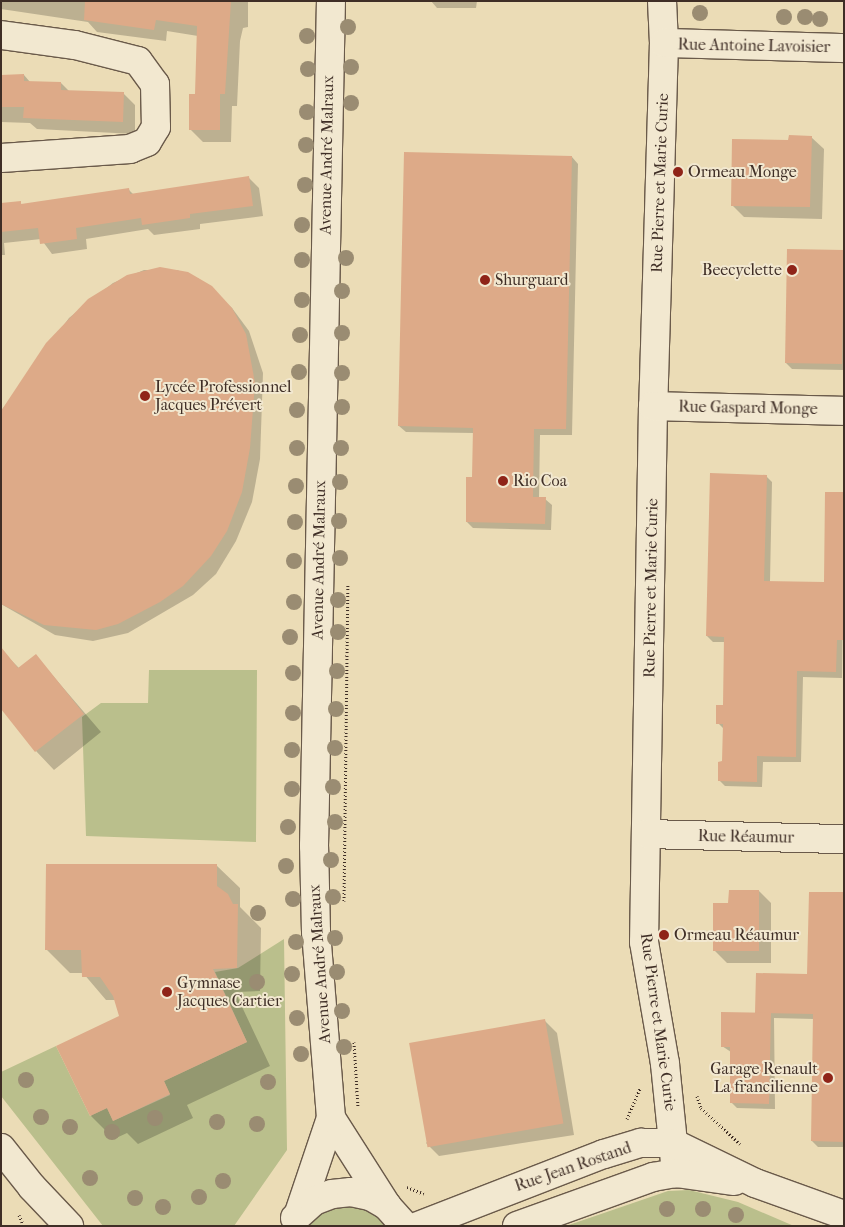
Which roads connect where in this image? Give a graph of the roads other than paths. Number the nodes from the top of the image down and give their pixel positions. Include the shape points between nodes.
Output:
1 (331, 1) edge
2 (662, 1) edge
3 (1, 35) edge
4 (664, 43) junction
5 (844, 48) edge
6 (1, 158) edge
7 (653, 406) junction
8 (844, 410) edge
9 (648, 834) junction
10 (844, 839) edge
11 (342, 1115) junction
12 (673, 1143) junction
13 (1, 1148) edge
14 (676, 1173) junction
15 (755, 1183) junction
16 (32, 1187) junction
17 (815, 1204) junction
18 (844, 1214) edge
19 (396, 1216) edge
20 (294, 1220) edge
21 (41, 1226) edge
22 (70, 1226) edge
23 (418, 1226) edge
24 (517, 1226) edge
25 (837, 1226) edge

1 - 11 street, Avenue André Malraux via 314,846 316,932
2 - 4 street, Rue Pierre et Marie Curie
3 - 6 street via 75,45 138,61 155,84 156,127 147,142 130,149
4 - 5 street, Rue Antoine Lavoisier
4 - 7 street, Rue Pierre et Marie Curie
7 - 8 street, Rue Gaspard Monge
7 - 9 street, Rue Pierre et Marie Curie
9 - 10 street, Rue Réaumur
9 - 12 street, Rue Pierre et Marie Curie via 644,942 665,1064
11 - 19 street
11 - 20 street
12 - 14 street, Rue Pierre et Marie Curie
12 - 15 street, Rue Jean Rostand
12 - 23 street, Rue Jean Rostand via 641,1144 604,1154
13 - 16 street
14 - 15 street, Rue Jean Rostand
14 - 24 street, Rue Jean Rostand via 653,1177
15 - 17 street, Rue Jean Rostand
16 - 21 street
16 - 22 street
17 - 18 street, Rue Jean Rostand
17 - 25 street, Rue Jean Rostand
19 - 20 street via 370,1196 351,1192 332,1194 314,1201

